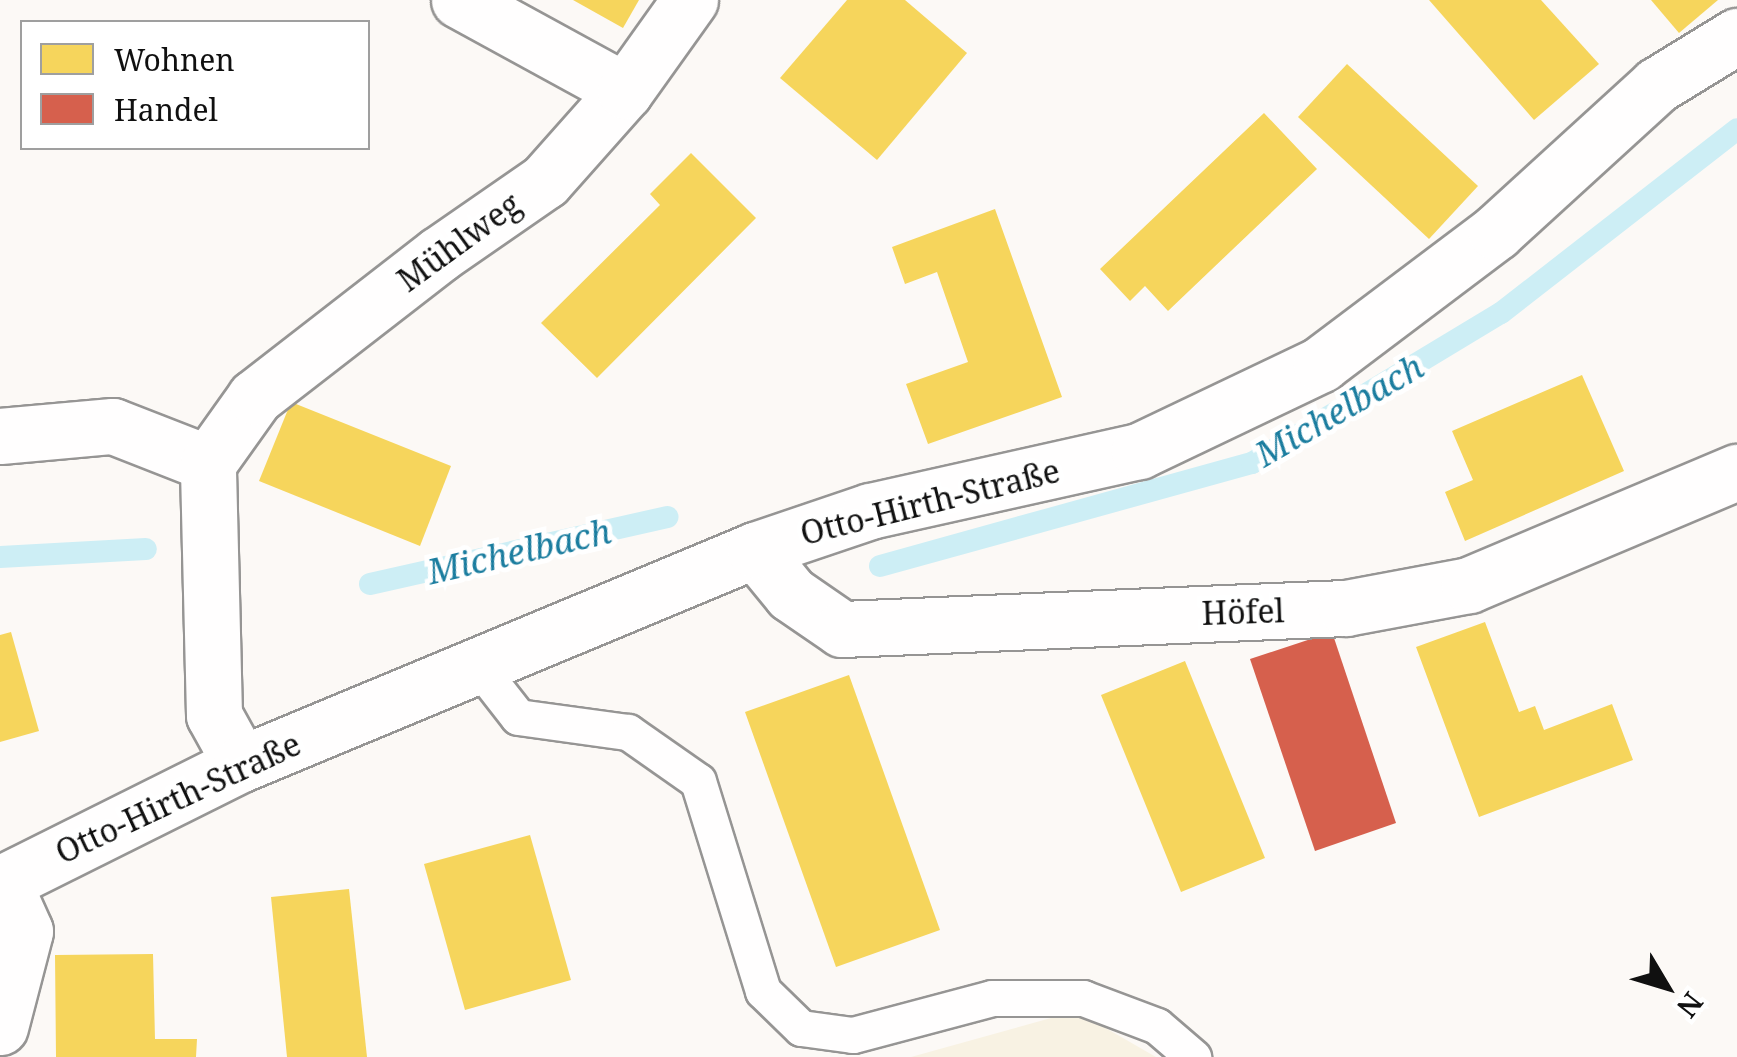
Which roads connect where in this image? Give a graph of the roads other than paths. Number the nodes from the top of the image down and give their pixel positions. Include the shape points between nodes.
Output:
1 (459, 0) edge
2 (690, 0) edge
3 (1737, 36) edge
4 (625, 91) junction
5 (0, 436) edge
6 (208, 464) junction
7 (1737, 472) edge
8 (755, 550) junction
9 (479, 667) junction
10 (241, 764) junction
11 (2, 883) edge
12 (0, 1027) edge
13 (1194, 1057) edge

1 - 4 street
2 - 4 street, Mühlweg
3 - 8 street, Otto-Hirth-Straße via 1658,85 1496,232 1321,364 1139,451 870,511
4 - 6 street, Mühlweg via 545,182 438,255 255,397
5 - 6 street via 113,426
6 - 10 street via 214,715
7 - 8 street, Höfel via 1469,586 1346,608 842,628 791,594
8 - 9 street, Otto-Hirth-Straße
9 - 10 street, Otto-Hirth-Straße
9 - 13 lane via 518,717 628,732 698,781 763,992 801,1028 852,1036 992,998 1083,998 1156,1026
10 - 11 street, Otto-Hirth-Straße
11 - 12 street via 25,930

